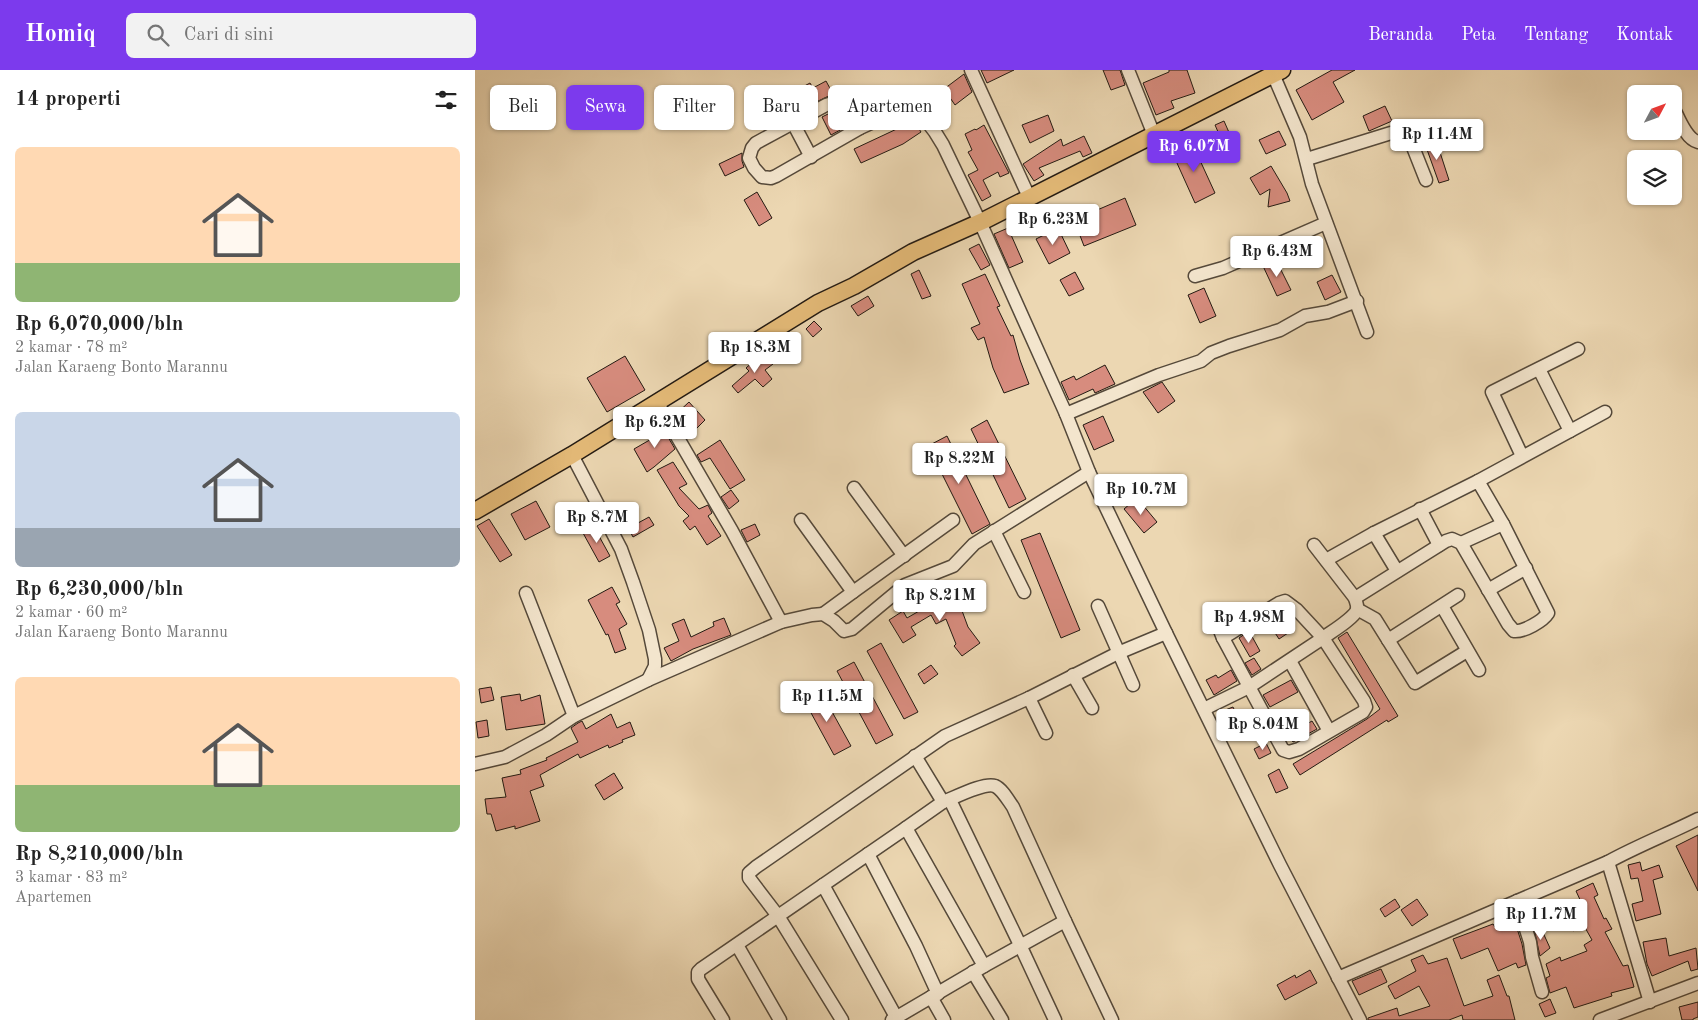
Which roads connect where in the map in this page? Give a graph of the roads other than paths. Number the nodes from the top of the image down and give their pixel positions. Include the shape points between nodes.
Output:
1 (971, 70) edge
2 (1128, 70) edge
3 (1278, 72) edge
4 (1683, 126) edge
5 (780, 130) edge
6 (797, 130) edge
7 (857, 130) edge
8 (933, 130) edge
9 (1154, 135) junction
10 (1698, 142) edge
11 (811, 157) junction
12 (1307, 159) junction
13 (1426, 180) dead end
14 (1029, 197) junction
15 (980, 222) junction
16 (1327, 223) junction
17 (1195, 276) dead end
18 (1357, 301) junction
19 (1367, 332) dead end
20 (1578, 349) dead end
21 (1539, 369) junction
22 (657, 402) junction
23 (1605, 412) dead end
24 (1066, 414) junction
25 (1569, 430) junction
26 (572, 455) junction
27 (1522, 456) junction
28 (1089, 472) junction
29 (1478, 481) junction
30 (855, 488) dead end
31 (1420, 509) junction
32 (475, 511) edge
33 (801, 520) dead end
34 (953, 520) dead end
35 (1503, 524) junction
36 (994, 531) junction
37 (1374, 533) junction
38 (1461, 543) junction
39 (1314, 545) dead end
40 (1439, 545) junction
41 (904, 556) junction
42 (1326, 560) junction
43 (1526, 568) junction
44 (1397, 571) junction
45 (1488, 590) junction
46 (853, 592) junction
47 (1024, 592) dead end
48 (526, 593) dead end
49 (1458, 595) dead end
50 (1356, 604) junction
51 (1098, 606) dead end
52 (1442, 606) junction
53 (823, 614) junction
54 (1215, 618) dead end
55 (781, 622) junction
56 (1166, 633) junction
57 (1223, 638) junction
58 (1323, 638) junction
59 (1388, 640) junction
60 (1467, 651) junction
61 (1119, 653) junction
62 (1290, 661) junction
63 (1479, 670) dead end
64 (1073, 675) junction
65 (648, 680) junction
66 (1133, 685) dead end
67 (1249, 688) junction
68 (1029, 698) junction
69 (1092, 708) dead end
70 (1204, 709) junction
71 (574, 716) junction
72 (1329, 731) junction
73 (1046, 733) dead end
74 (915, 756) junction
75 (475, 764) edge
76 (946, 801) junction
77 (1698, 819) edge
78 (906, 828) junction
79 (868, 854) junction
80 (1608, 862) junction
81 (823, 885) junction
82 (1517, 901) junction
83 (778, 916) junction
84 (1065, 921) junction
85 (737, 945) junction
86 (1021, 947) junction
87 (979, 969) junction
88 (1338, 978) junction
89 (1698, 983) edge
90 (1542, 992) dead end
91 (935, 996) junction
92 (1650, 1002) junction
93 (894, 1019) edge
94 (723, 1020) edge
95 (780, 1020) edge
96 (841, 1020) edge
97 (943, 1020) edge
98 (1002, 1020) edge
99 (1055, 1020) edge
100 (1112, 1020) edge
101 (1361, 1020) edge
102 (1600, 1020) edge

1 - 14 street
2 - 9 street
3 - 9 main road
3 - 12 street
4 - 10 street via 1692,140
5 - 11 street via 757,143 749,153 751,163 762,177 771,178
6 - 11 street
7 - 11 street
8 - 15 street
9 - 14 main road
12 - 13 street via 1398,132 1409,137
12 - 16 street
14 - 15 main road
15 - 22 main road via 818,303
15 - 24 street
16 - 17 street via 1223,268
16 - 18 street
18 - 19 street
18 - 24 street via 1328,312 1305,316 1280,330 1211,353 1201,361
20 - 21 street
21 - 25 street
21 - 27 street via 1492,392
22 - 26 main road
22 - 55 street
23 - 25 street
24 - 28 street
25 - 27 street
26 - 32 main road
26 - 65 street via 621,549 633,582 654,652 655,666
27 - 29 street
28 - 36 street
28 - 56 street
29 - 31 street
29 - 35 street
30 - 41 street
31 - 37 street
31 - 40 street
33 - 46 street
34 - 41 street
35 - 38 street
35 - 43 street
36 - 47 street
36 - 53 street via 970,547 953,566 905,585 852,629 844,632
37 - 42 street
37 - 44 street
38 - 40 street via 1452,539
38 - 45 street
39 - 42 street
40 - 44 street
41 - 46 street
42 - 50 street
43 - 45 street
43 - 45 street via 1547,608 1545,618 1514,631
44 - 50 street
46 - 53 street
48 - 71 street
49 - 52 street
50 - 58 street via 1352,616
50 - 59 street via 1375,619
51 - 61 street
52 - 59 street
52 - 60 street
53 - 55 street
54 - 57 street
55 - 65 street
56 - 61 street
56 - 70 street
57 - 58 street via 1285,601
57 - 67 street
58 - 62 street
58 - 72 street via 1366,708
59 - 60 street via 1415,683
60 - 63 street
61 - 64 street
61 - 66 street
62 - 67 street
62 - 72 street
64 - 68 street
64 - 69 street
65 - 71 street
67 - 70 street
67 - 72 street via 1286,752 1293,752
68 - 73 street
68 - 74 street via 945,736
70 - 88 street
71 - 75 street via 505,757
74 - 76 street
74 - 83 street via 749,873 754,887
76 - 78 street
76 - 84 street via 983,786 995,786 1000,790 1013,807
76 - 86 street
77 - 80 street
78 - 79 street
78 - 87 street
79 - 81 street
79 - 91 street via 916,946
80 - 82 street
80 - 92 street
81 - 83 street
81 - 93 street
82 - 88 street
82 - 90 street
83 - 85 street
83 - 96 street
84 - 86 street
84 - 100 street
85 - 94 street via 701,969 697,976
85 - 95 street
86 - 87 street
86 - 99 street
87 - 91 street
87 - 98 street
88 - 101 street
89 - 92 street
91 - 93 street
91 - 97 street
92 - 102 street

